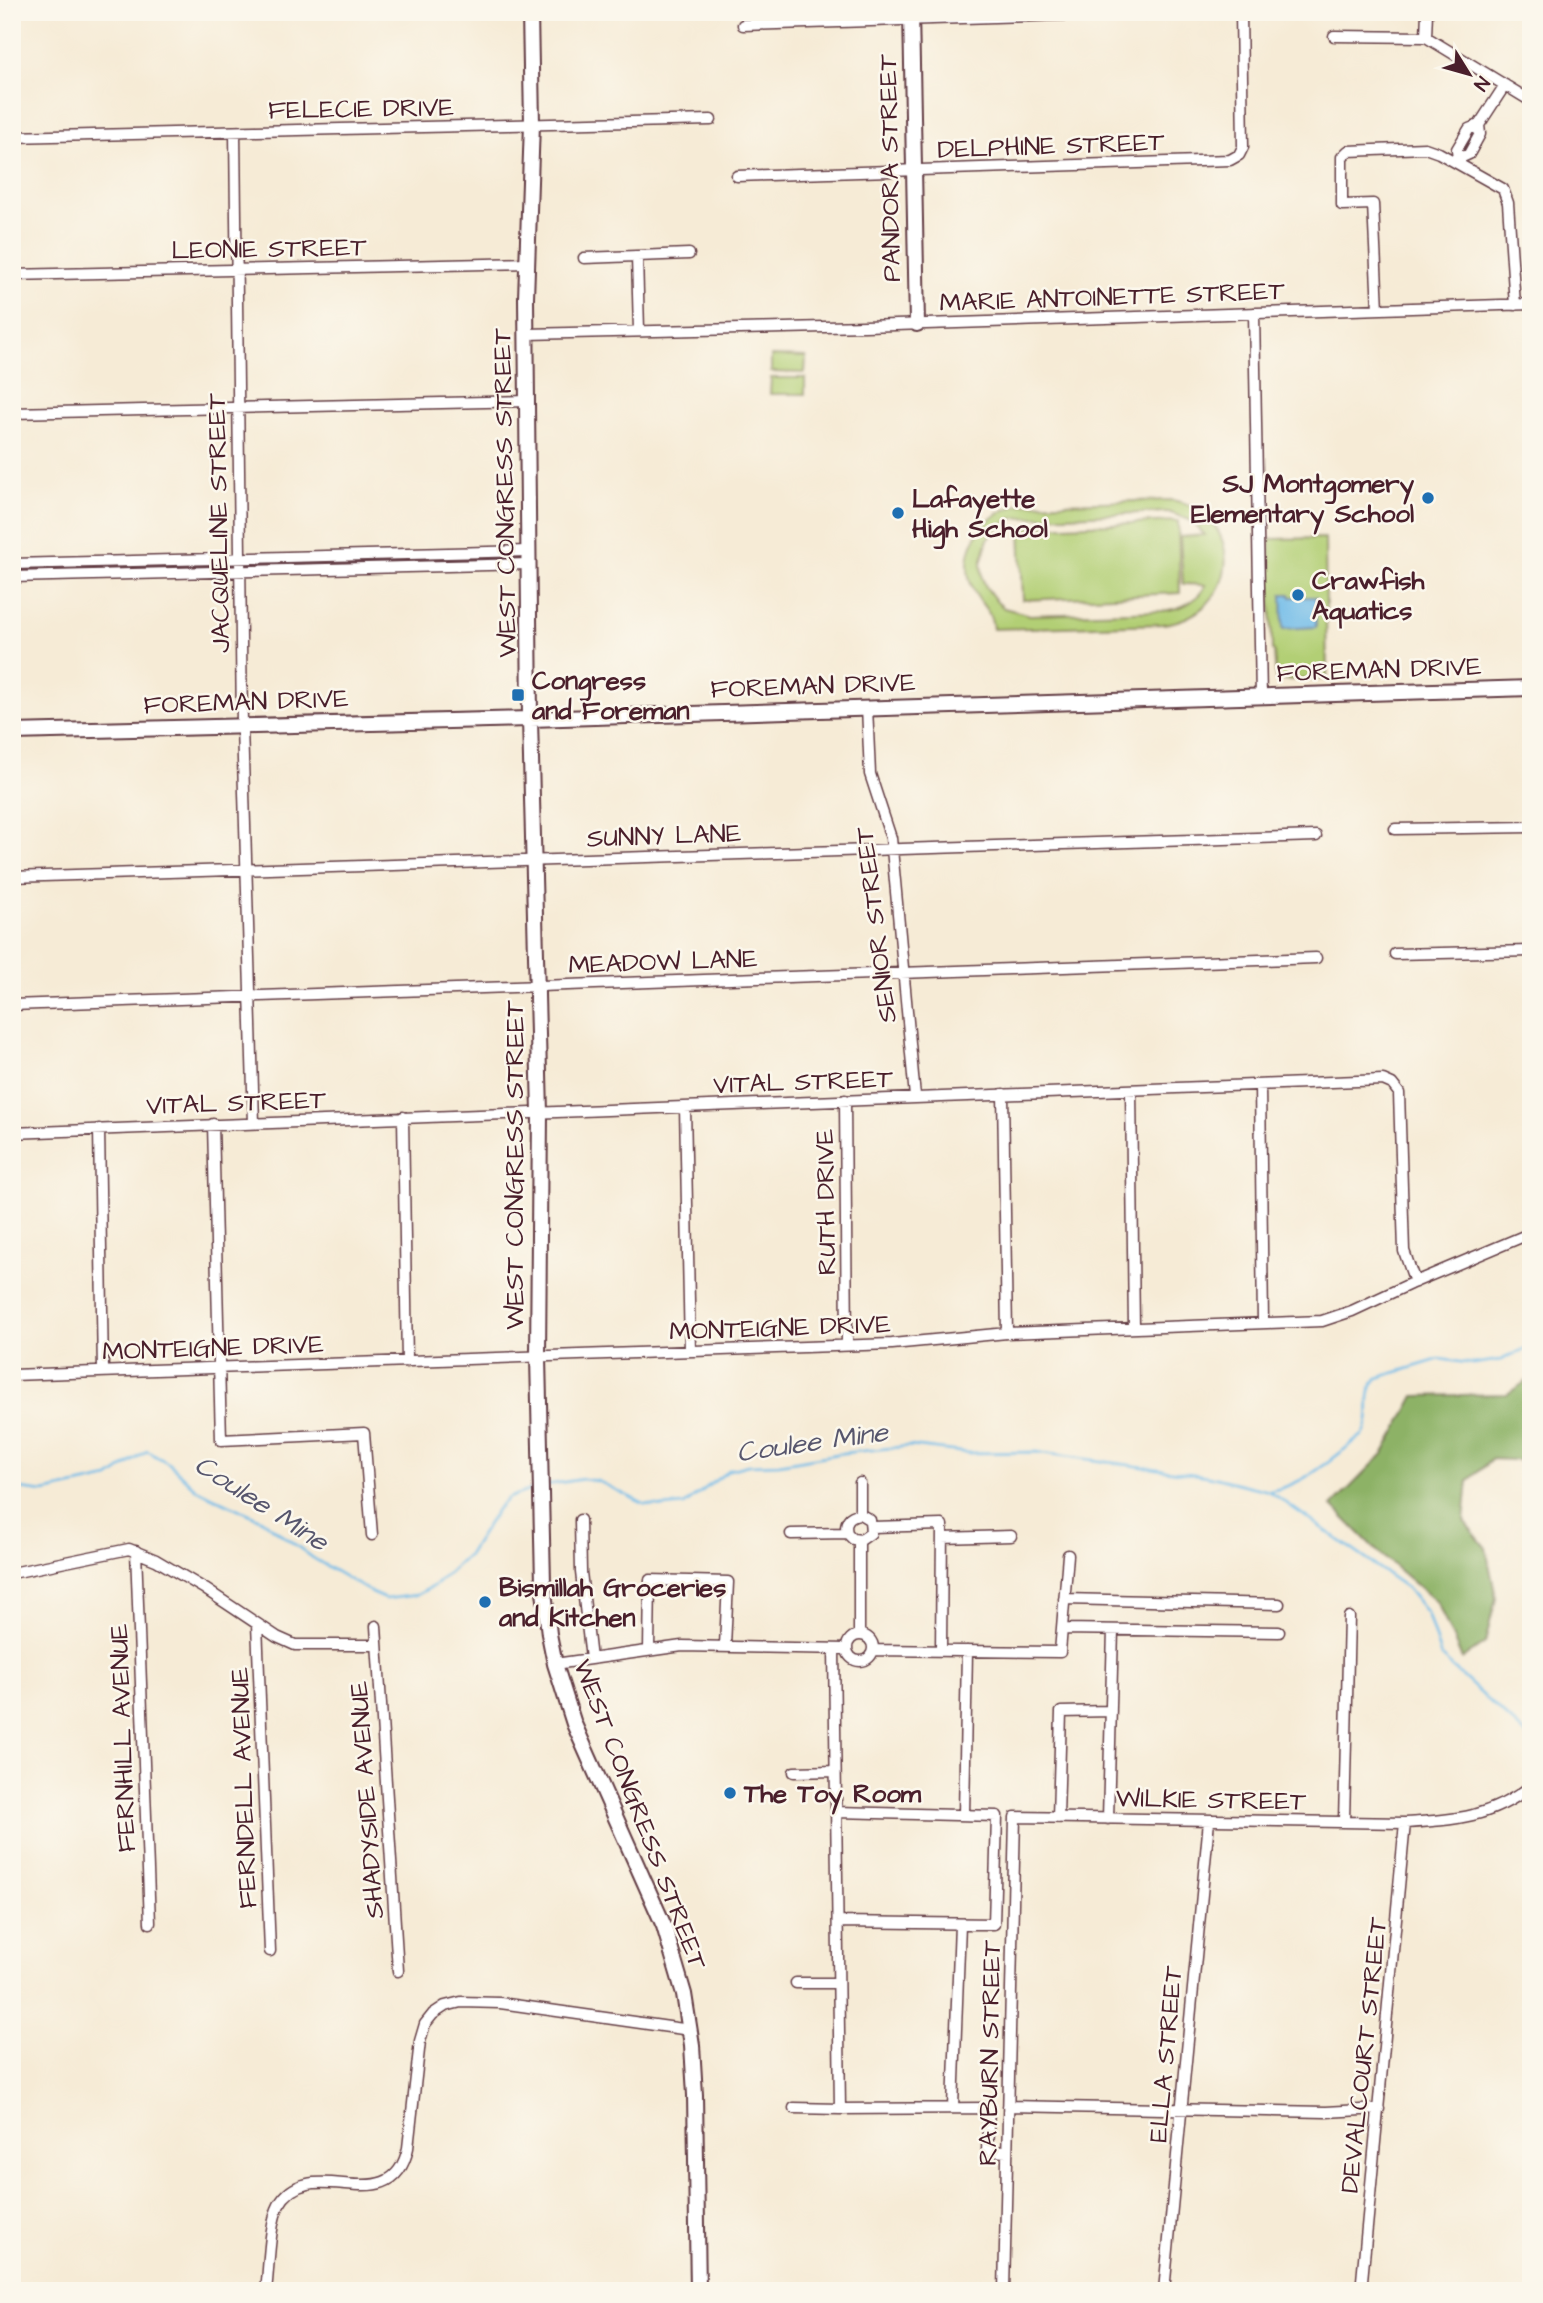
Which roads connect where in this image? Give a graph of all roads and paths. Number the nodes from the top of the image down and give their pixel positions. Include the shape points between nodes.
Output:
1 (530, 12) edge
2 (1156, 12) edge
3 (1241, 12) edge
4 (1427, 12) edge
5 (911, 17) edge
6 (743, 25) dead end
7 (1334, 36) dead end
8 (1426, 37) junction
9 (1504, 85) junction
10 (1531, 102) edge
11 (711, 120) dead end
12 (531, 124) junction
13 (235, 132) junction
14 (12, 137) edge
15 (1457, 160) junction
16 (914, 171) junction
17 (737, 176) dead end
18 (689, 254) dead end
19 (637, 256) junction
20 (584, 258) dead end
21 (527, 263) junction
22 (235, 269) junction
23 (12, 275) edge
24 (1531, 304) edge
25 (1515, 305) junction
26 (1378, 309) junction
27 (1254, 313) junction
28 (916, 324) junction
29 (639, 331) junction
30 (527, 334) junction
31 (528, 401) junction
32 (237, 408) junction
33 (12, 413) edge
34 (449, 553) junction
35 (417, 554) junction
36 (343, 555) junction
37 (239, 558) junction
38 (528, 558) junction
39 (149, 561) junction
40 (14, 564) edge
41 (449, 565) junction
42 (417, 566) junction
43 (344, 568) junction
44 (239, 570) junction
45 (149, 573) junction
46 (15, 577) edge
47 (1531, 688) edge
48 (1261, 698) junction
49 (867, 707) junction
50 (530, 719) junction
51 (242, 726) junction
52 (12, 732) edge
53 (1531, 827) edge
54 (1395, 829) dead end
55 (1316, 836) dead end
56 (892, 848) junction
57 (536, 859) junction
58 (244, 870) junction
59 (12, 877) edge
60 (1531, 951) edge
61 (1395, 954) dead end
62 (1316, 958) dead end
63 (904, 973) junction
64 (538, 987) junction
65 (249, 996) junction
66 (12, 1004) edge
67 (1260, 1084) junction
68 (1131, 1090) junction
69 (1003, 1094) junction
70 (915, 1097) junction
71 (845, 1100) junction
72 (685, 1107) junction
73 (540, 1113) junction
74 (403, 1117) junction
75 (254, 1123) junction
76 (213, 1124) junction
77 (99, 1129) junction
78 (12, 1133) edge
79 (1531, 1233) edge
80 (1415, 1282) junction
81 (1263, 1323) junction
82 (1134, 1328) junction
83 (1007, 1333) junction
84 (848, 1345) junction
85 (690, 1351) junction
86 (538, 1357) junction
87 (407, 1362) junction
88 (219, 1368) junction
89 (103, 1371) junction
90 (12, 1375) edge
91 (860, 1483) dead end
92 (860, 1514) junction
93 (580, 1520) dead end
94 (872, 1527) junction
95 (846, 1533) junction
96 (791, 1534) dead end
97 (372, 1535) dead end
98 (1011, 1536) dead end
99 (942, 1538) junction
100 (859, 1541) junction
101 (136, 1551) junction
102 (1068, 1555) dead end
103 (12, 1573) edge
104 (1064, 1599) junction
105 (1279, 1604) dead end
106 (1349, 1617) dead end
107 (257, 1624) junction
108 (376, 1626) dead end
109 (1062, 1629) junction
110 (1114, 1630) junction
111 (1279, 1632) dead end
112 (859, 1635) junction
113 (377, 1645) junction
114 (725, 1646) junction
115 (834, 1649) junction
116 (847, 1649) junction
117 (649, 1650) junction
118 (873, 1650) junction
119 (941, 1651) junction
120 (967, 1651) junction
121 (591, 1659) junction
122 (555, 1664) junction
123 (1111, 1711) junction
124 (835, 1771) junction
125 (794, 1772) dead end
126 (1531, 1786) edge
127 (836, 1812) junction
128 (964, 1815) junction
129 (1015, 1817) joint
130 (1058, 1818) junction
131 (1108, 1819) junction
132 (1209, 1821) junction
133 (1344, 1821) junction
134 (1405, 1823) junction
135 (995, 1863) junction
136 (1014, 1863) junction
137 (838, 1922) junction
138 (150, 1923) dead end
139 (960, 1924) junction
140 (994, 1924) junction
141 (1013, 1925) junction
142 (270, 1951) dead end
143 (398, 1971) dead end
144 (796, 1983) dead end
145 (838, 1983) junction
146 (690, 2030) junction
147 (1008, 2106) junction
148 (953, 2107) junction
149 (794, 2108) dead end
150 (840, 2109) junction
151 (1181, 2109) junction
152 (1379, 2109) junction
153 (1007, 2151) junction
154 (266, 2291) edge
155 (698, 2291) edge
156 (1004, 2291) edge
157 (1164, 2291) edge
158 (1361, 2291) edge

1 - 12 main road, WEST CONGRESS STREET
2 - 5 street
3 - 16 street, DELPHINE STREET via 1242,147 1230,160
4 - 8 street
5 - 6 street
5 - 16 main road, PANDORA STREET
7 - 8 street
8 - 9 street
9 - 10 street
9 - 15 street via 1479,125 1469,128 1457,149
11 - 12 street, FELECIE DRIVE
12 - 13 street, FELECIE DRIVE
12 - 21 main road, WEST CONGRESS STREET
13 - 14 street, FELECIE DRIVE
13 - 22 street, JACQUELINE STREET
15 - 25 street via 1503,189 1508,203
15 - 26 street via 1424,148 1348,151 1342,157 1342,205 1373,204
16 - 17 street, DELPHINE STREET
16 - 28 main road, PANDORA STREET
18 - 19 street
19 - 20 street
19 - 29 street
21 - 22 street, LEONIE STREET
21 - 30 main road, WEST CONGRESS STREET
22 - 23 street, LEONIE STREET
22 - 32 street, JACQUELINE STREET
24 - 25 street, MARIE ANTOINETTE STREET
25 - 26 street, MARIE ANTOINETTE STREET
26 - 27 street, MARIE ANTOINETTE STREET
27 - 28 street, MARIE ANTOINETTE STREET
27 - 48 street
28 - 29 street, MARIE ANTOINETTE STREET
29 - 30 street, MARIE ANTOINETTE STREET
30 - 31 main road, WEST CONGRESS STREET
31 - 32 street
31 - 38 main road, WEST CONGRESS STREET
32 - 33 street
32 - 37 street, JACQUELINE STREET
34 - 35 street
34 - 38 street
34 - 41 street
35 - 36 street
35 - 42 street
36 - 37 street
36 - 43 street
37 - 39 street
37 - 44 street, JACQUELINE STREET
38 - 41 street
38 - 50 main road, WEST CONGRESS STREET
39 - 40 street
39 - 45 street
40 - 46 street
41 - 42 street
42 - 43 street
43 - 44 street
44 - 45 street
44 - 51 street, JACQUELINE STREET
45 - 46 street
47 - 48 main road, FOREMAN DRIVE
48 - 49 main road, FOREMAN DRIVE
49 - 50 main road, FOREMAN DRIVE
49 - 56 street, SENIOR STREET via 870,774
50 - 51 main road, FOREMAN DRIVE
50 - 57 main road, WEST CONGRESS STREET
51 - 52 main road, FOREMAN DRIVE
51 - 58 street, JACQUELINE STREET
53 - 54 street
55 - 56 street, SUNNY LANE
56 - 57 street, SUNNY LANE
56 - 63 street, SENIOR STREET
57 - 58 street, SUNNY LANE
57 - 64 main road, WEST CONGRESS STREET
58 - 59 street, SUNNY LANE
58 - 65 street, JACQUELINE STREET
60 - 61 street
62 - 63 street, MEADOW LANE
63 - 64 street, MEADOW LANE
63 - 70 street, SENIOR STREET
64 - 65 street, MEADOW LANE
64 - 73 main road, WEST CONGRESS STREET
65 - 66 street, MEADOW LANE
65 - 75 street, JACQUELINE STREET
67 - 68 street, VITAL STREET
67 - 80 street, VITAL STREET via 1382,1080 1396,1088 1400,1097 1404,1251
67 - 81 street
68 - 69 street, VITAL STREET
68 - 82 street
69 - 70 street, VITAL STREET
69 - 83 street
70 - 71 street, VITAL STREET
71 - 72 street, VITAL STREET
71 - 84 street, RUTH DRIVE
72 - 73 street, VITAL STREET
72 - 85 street
73 - 74 street, VITAL STREET
73 - 86 main road, WEST CONGRESS STREET
74 - 75 street, VITAL STREET
74 - 87 street
75 - 76 street, VITAL STREET
76 - 77 street, VITAL STREET
76 - 88 street
77 - 78 street, VITAL STREET
77 - 89 street
79 - 80 street, MONTEIGNE DRIVE
80 - 81 street, MONTEIGNE DRIVE via 1337,1317
81 - 82 street, MONTEIGNE DRIVE
82 - 83 street, MONTEIGNE DRIVE
83 - 84 street, MONTEIGNE DRIVE
84 - 85 street, MONTEIGNE DRIVE
85 - 86 street, MONTEIGNE DRIVE
86 - 87 street, MONTEIGNE DRIVE
86 - 122 main road, WEST CONGRESS STREET via 545,1608
87 - 88 street, MONTEIGNE DRIVE
88 - 89 street, MONTEIGNE DRIVE
88 - 97 street via 220,1440 364,1433
89 - 90 street, MONTEIGNE DRIVE
91 - 92 street
92 - 94 street
92 - 95 street via 848,1520
93 - 121 street
94 - 99 street via 942,1525
94 - 100 street via 869,1536
95 - 96 street
95 - 100 street
98 - 99 street
99 - 119 street
100 - 112 street
101 - 103 street via 121,1549
101 - 107 street
101 - 138 street, FERNHILL AVENUE
102 - 104 street
104 - 105 street
104 - 109 street
106 - 133 street
107 - 113 street via 304,1647
107 - 142 street, FERNDELL AVENUE
108 - 113 street, SHADYSIDE AVENUE
109 - 110 street
109 - 120 street via 1060,1652
110 - 111 street
110 - 123 street
112 - 116 street via 849,1641
112 - 118 street via 869,1638
113 - 143 street, SHADYSIDE AVENUE
114 - 115 street
114 - 117 street
114 - 117 street via 728,1582 650,1580
115 - 116 street
115 - 124 street
116 - 118 street via 858,1662 867,1660
117 - 121 street
118 - 119 street
119 - 120 street
120 - 128 street
121 - 122 street
122 - 146 main road, WEST CONGRESS STREET via 583,1745 664,1926 680,1975
123 - 130 street via 1061,1712
123 - 131 street
124 - 125 street
124 - 127 street
126 - 134 street, WILKIE STREET via 1494,1808 1459,1820
127 - 128 street
127 - 137 street
128 - 135 street via 997,1816
129 - 130 street, WILKIE STREET
129 - 136 street, RAYBURN STREET
130 - 131 street, WILKIE STREET
131 - 132 street, WILKIE STREET
132 - 133 street, WILKIE STREET
132 - 151 street, ELLA STREET
133 - 134 street, WILKIE STREET
134 - 152 street, DEVALCOURT STREET
135 - 136 street
135 - 140 street
136 - 141 street, RAYBURN STREET
137 - 139 street
137 - 145 street
139 - 140 street
139 - 148 street
140 - 141 street
141 - 147 street, RAYBURN STREET
144 - 145 street
145 - 150 street
146 - 154 street via 500,2003 461,2002 439,2010 425,2024 420,2041 402,2165 376,2185 312,2182 285,2197 274,2221
146 - 155 main road, WEST CONGRESS STREET
147 - 151 street
147 - 153 street, RAYBURN STREET
148 - 150 street
148 - 153 street via 989,2108 987,2151
149 - 150 street
151 - 152 street
151 - 157 street, ELLA STREET
152 - 158 street, DEVALCOURT STREET
153 - 156 street, RAYBURN STREET

